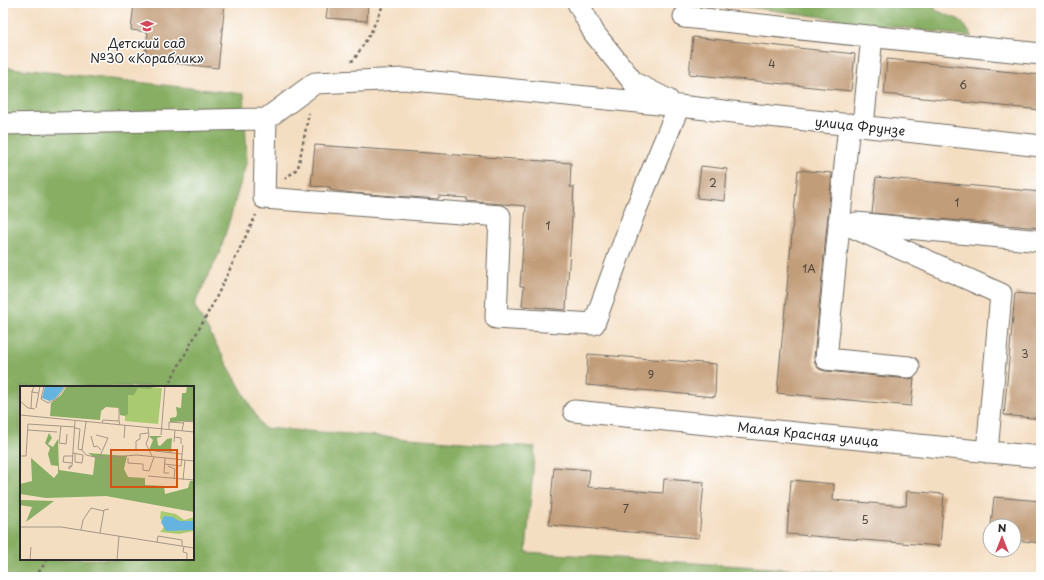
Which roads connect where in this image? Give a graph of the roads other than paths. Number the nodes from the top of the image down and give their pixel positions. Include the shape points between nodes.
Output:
1 (578, 3) edge
2 (684, 17) dead end
3 (872, 36) junction
4 (1041, 54) edge
5 (679, 106) junction
6 (266, 119) junction
7 (3, 124) edge
8 (856, 125) junction
9 (1041, 146) edge
10 (839, 221) junction
11 (1041, 242) edge
12 (909, 367) dead end
13 (574, 411) dead end
14 (987, 452) junction
15 (1041, 457) edge

1 - 5 street via 594,33 634,83
2 - 3 street
3 - 4 street
3 - 8 street
5 - 6 street, улица Фрунзе via 397,80 315,83
5 - 6 street via 634,214 594,324 496,318 500,216 264,198
5 - 8 street, улица Фрунзе
6 - 7 street
8 - 9 street, улица Фрунзе
8 - 10 street
10 - 11 street
10 - 12 street via 826,359
10 - 14 street via 1001,294
13 - 14 street, Малая Красная улица
14 - 15 street, Малая Красная улица

